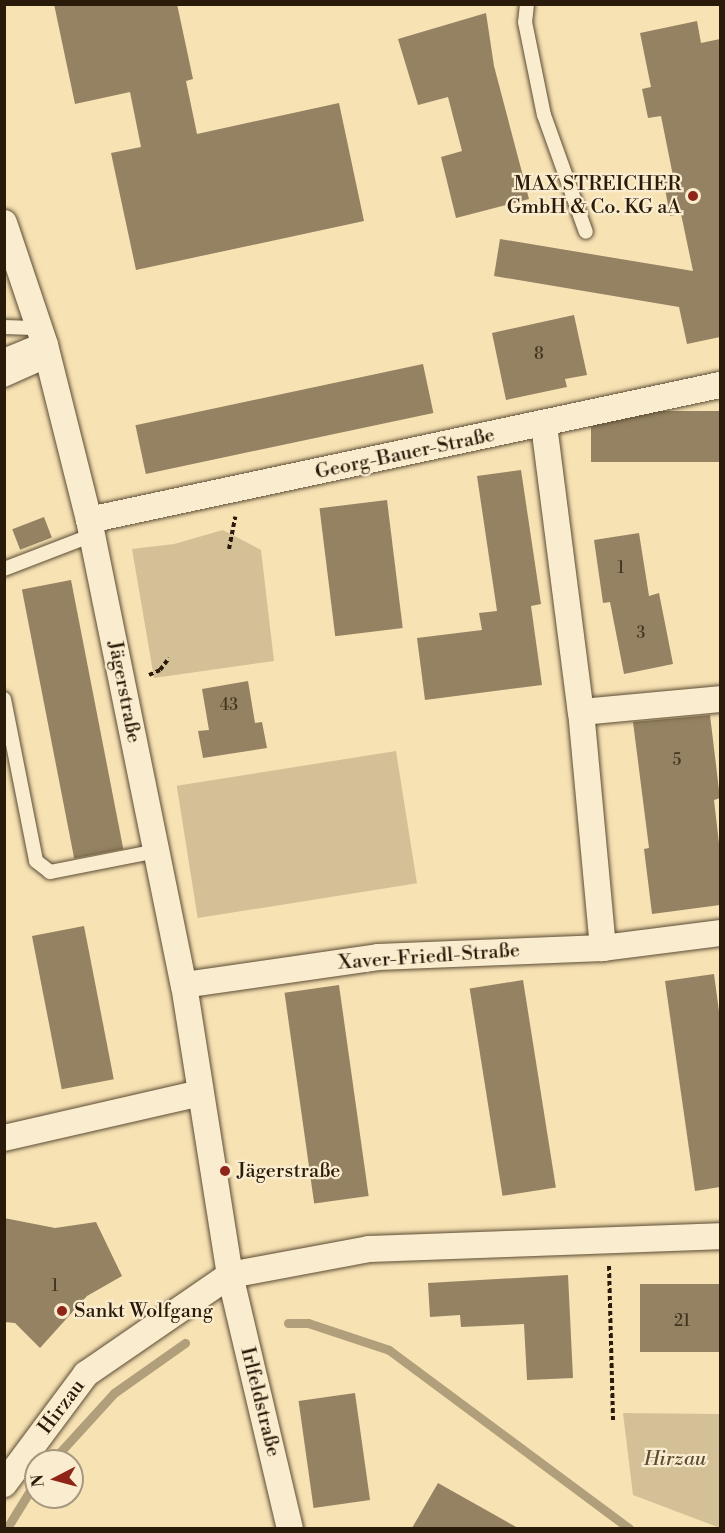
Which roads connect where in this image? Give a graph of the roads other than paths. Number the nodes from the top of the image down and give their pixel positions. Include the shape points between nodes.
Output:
1 (527, 4) edge
2 (4, 223) edge
3 (586, 232) dead end
4 (4, 327) edge
5 (45, 344) junction
6 (4, 362) edge
7 (4, 380) edge
8 (720, 385) edge
9 (544, 425) junction
10 (91, 527) junction
11 (7, 565) edge
12 (4, 699) edge
13 (720, 699) edge
14 (580, 712) junction
15 (157, 851) junction
16 (720, 933) edge
17 (603, 948) junction
18 (184, 985) junction
19 (200, 1093) junction
20 (4, 1138) edge
21 (720, 1236) edge
22 (230, 1275) junction
23 (4, 1484) edge
24 (290, 1528) edge

1 - 3 lane via 525,22 544,115
2 - 5 street, Jägerstraße
4 - 5 lane
5 - 6 street
5 - 7 lane
5 - 10 street, Jägerstraße
8 - 9 street, Georg-Bauer-Straße
9 - 10 street, Georg-Bauer-Straße
9 - 14 street
10 - 11 lane
10 - 15 street, Jägerstraße
12 - 15 lane via 36,861 50,872
13 - 14 street
14 - 17 street
15 - 18 street, Jägerstraße
16 - 17 street, Xaver-Friedl-Straße
17 - 18 street, Xaver-Friedl-Straße via 378,957
18 - 19 street, Jägerstraße
19 - 20 street
19 - 22 street, Jägerstraße
21 - 22 street, Hirzau via 369,1249
22 - 23 street, Hirzau via 86,1374
22 - 24 street, Irlfeldstraße

